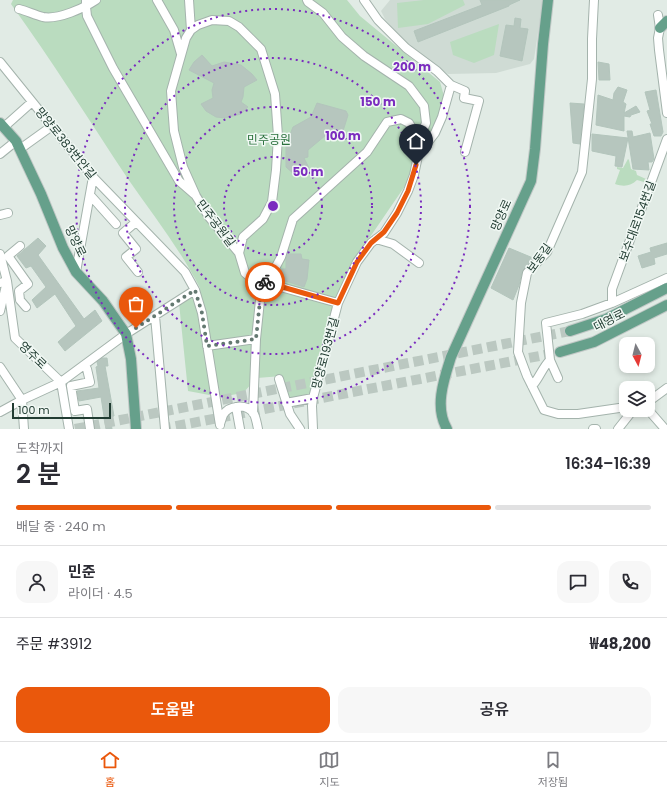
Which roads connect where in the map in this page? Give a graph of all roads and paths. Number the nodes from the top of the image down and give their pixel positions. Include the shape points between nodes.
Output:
1 (96, 0) edge
2 (157, 0) edge
3 (189, 0) edge
4 (307, 0) edge
5 (364, 0) edge
6 (548, 0) edge
7 (594, 0) edge
8 (86, 4) edge
9 (19, 9) dead end
10 (658, 15) dead end
11 (665, 25) edge
12 (191, 30) junction
13 (181, 55) junction
14 (0, 62) edge
15 (451, 85) junction
16 (32, 102) junction
17 (667, 113) edge
18 (2, 125) edge
19 (52, 126) junction
20 (667, 139) edge
21 (420, 140) junction
22 (18, 145) junction
23 (465, 152) dead end
24 (0, 154) edge
25 (418, 156) junction
26 (93, 177) junction
27 (90, 195) junction
28 (196, 196) junction
29 (136, 222) junction
30 (116, 224) dead end
31 (376, 239) junction
32 (20, 246) dead end
33 (0, 254) edge
34 (239, 254) junction
35 (419, 263) dead end
36 (76, 272) junction
37 (138, 272) dead end
38 (667, 278) edge
39 (262, 281) junction
40 (4, 282) edge
41 (667, 288) edge
42 (195, 290) junction
43 (667, 296) edge
44 (20, 300) junction
45 (338, 303) junction
46 (612, 303) junction
47 (667, 304) edge
48 (12, 306) junction
49 (26, 307) dead end
50 (0, 311) edge
51 (155, 316) junction
52 (606, 319) junction
53 (570, 331) tunnel mouth
54 (126, 334) junction
55 (256, 339) junction
56 (207, 346) junction
57 (560, 352) tunnel mouth
58 (550, 360) junction
59 (0, 367) edge
60 (87, 369) dead end
61 (558, 378) dead end
62 (279, 379) dead end
63 (61, 382) junction
64 (532, 386) junction
65 (667, 388) edge
66 (313, 398) junction
67 (655, 398) edge
68 (22, 400) junction
69 (286, 403) junction
70 (236, 407) junction
71 (619, 408) edge
72 (0, 412) edge
73 (253, 413) junction
74 (627, 417) edge
75 (654, 417) edge
76 (220, 427) edge
77 (24, 429) edge
78 (69, 429) edge
79 (90, 429) edge
80 (136, 429) edge
81 (165, 429) edge
82 (240, 429) edge
83 (258, 429) edge
84 (300, 429) edge
85 (313, 429) edge
86 (447, 429) edge
87 (593, 429) edge
88 (596, 429) edge
89 (618, 429) edge
90 (665, 429) edge

1 - 8 street
2 - 13 street via 174,30
3 - 12 street, 민주공원길
4 - 21 street, 망양로193번길 via 364,56 409,86 424,106 426,123
5 - 15 street via 378,20 406,48
6 - 86 main road, 망양로 via 531,181 451,357 442,385 441,410
7 - 64 street, 보동길 via 592,79 582,172 546,252 527,273 521,303 518,352
8 - 9 street via 53,17 44,17
8 - 28 street via 87,16 113,68 179,181
10 - 11 street
11 - 17 street via 658,38 658,50
12 - 13 street, 민주공원길
12 - 34 street, 민주공원길 via 212,20 229,20 239,27 261,49 275,94 278,143 272,202 264,219 243,237
13 - 28 street, 민주공원길 via 171,91 174,130 183,167
14 - 16 street, 망양로383번안길
15 - 23 street via 465,91 464,98 479,101
15 - 25 street via 435,133
16 - 18 street
16 - 19 street, 망양로383번안길
18 - 22 main road, 망양로
19 - 22 street
19 - 26 street, 망양로383번안길
20 - 46 street, 보수대로154번길 via 612,289
21 - 25 street, 망양로193번길
21 - 39 street via 409,123 401,119 386,122 367,152 293,219 272,276
22 - 24 street
22 - 36 main road, 망양로
25 - 31 street, 망양로193번길 via 414,175 405,196 384,232
26 - 27 street
26 - 29 street, 망양로383번안길
27 - 30 street
27 - 36 street
28 - 34 street, 민주공원길
29 - 37 street via 123,233 136,249 126,257
29 - 42 street, 망양로383번안길 via 185,272
31 - 35 street via 393,244
31 - 45 street, 망양로193번길 via 357,262
32 - 44 street via 8,256 28,284 19,291
33 - 40 street, 영주로
34 - 39 street, 민주공원길 via 245,274
36 - 54 main road, 망양로 via 103,301
38 - 46 street
39 - 45 street
39 - 55 street
40 - 48 street, 영주로
40 - 50 street
41 - 52 main road, 대영로
42 - 51 street
42 - 56 street, 망양로383번안길 via 202,313
43 - 52 main road
44 - 48 street
44 - 49 street
45 - 66 street, 망양로193번길
46 - 58 street via 546,323
47 - 57 main road, 대영로 via 594,342
48 - 63 street, 영주로 via 15,338
51 - 54 street
51 - 81 street
52 - 53 main road, 대영로
54 - 63 street
54 - 80 main road, 망양로 via 131,359
55 - 56 street
55 - 73 street
56 - 76 street, 망양로383번안길
58 - 61 street
58 - 64 street
59 - 68 street
60 - 79 street via 90,382 71,386 75,411 87,409
62 - 69 street
63 - 68 street
63 - 78 street
64 - 71 street, 보동길 via 544,410 558,414
65 - 67 street
66 - 69 street
66 - 85 street, 망양로193번길
68 - 72 street
68 - 77 street
69 - 84 street
70 - 73 street via 245,407
70 - 76 street via 223,415
70 - 82 street
73 - 83 street
74 - 89 street
75 - 90 street
87 - 88 street

